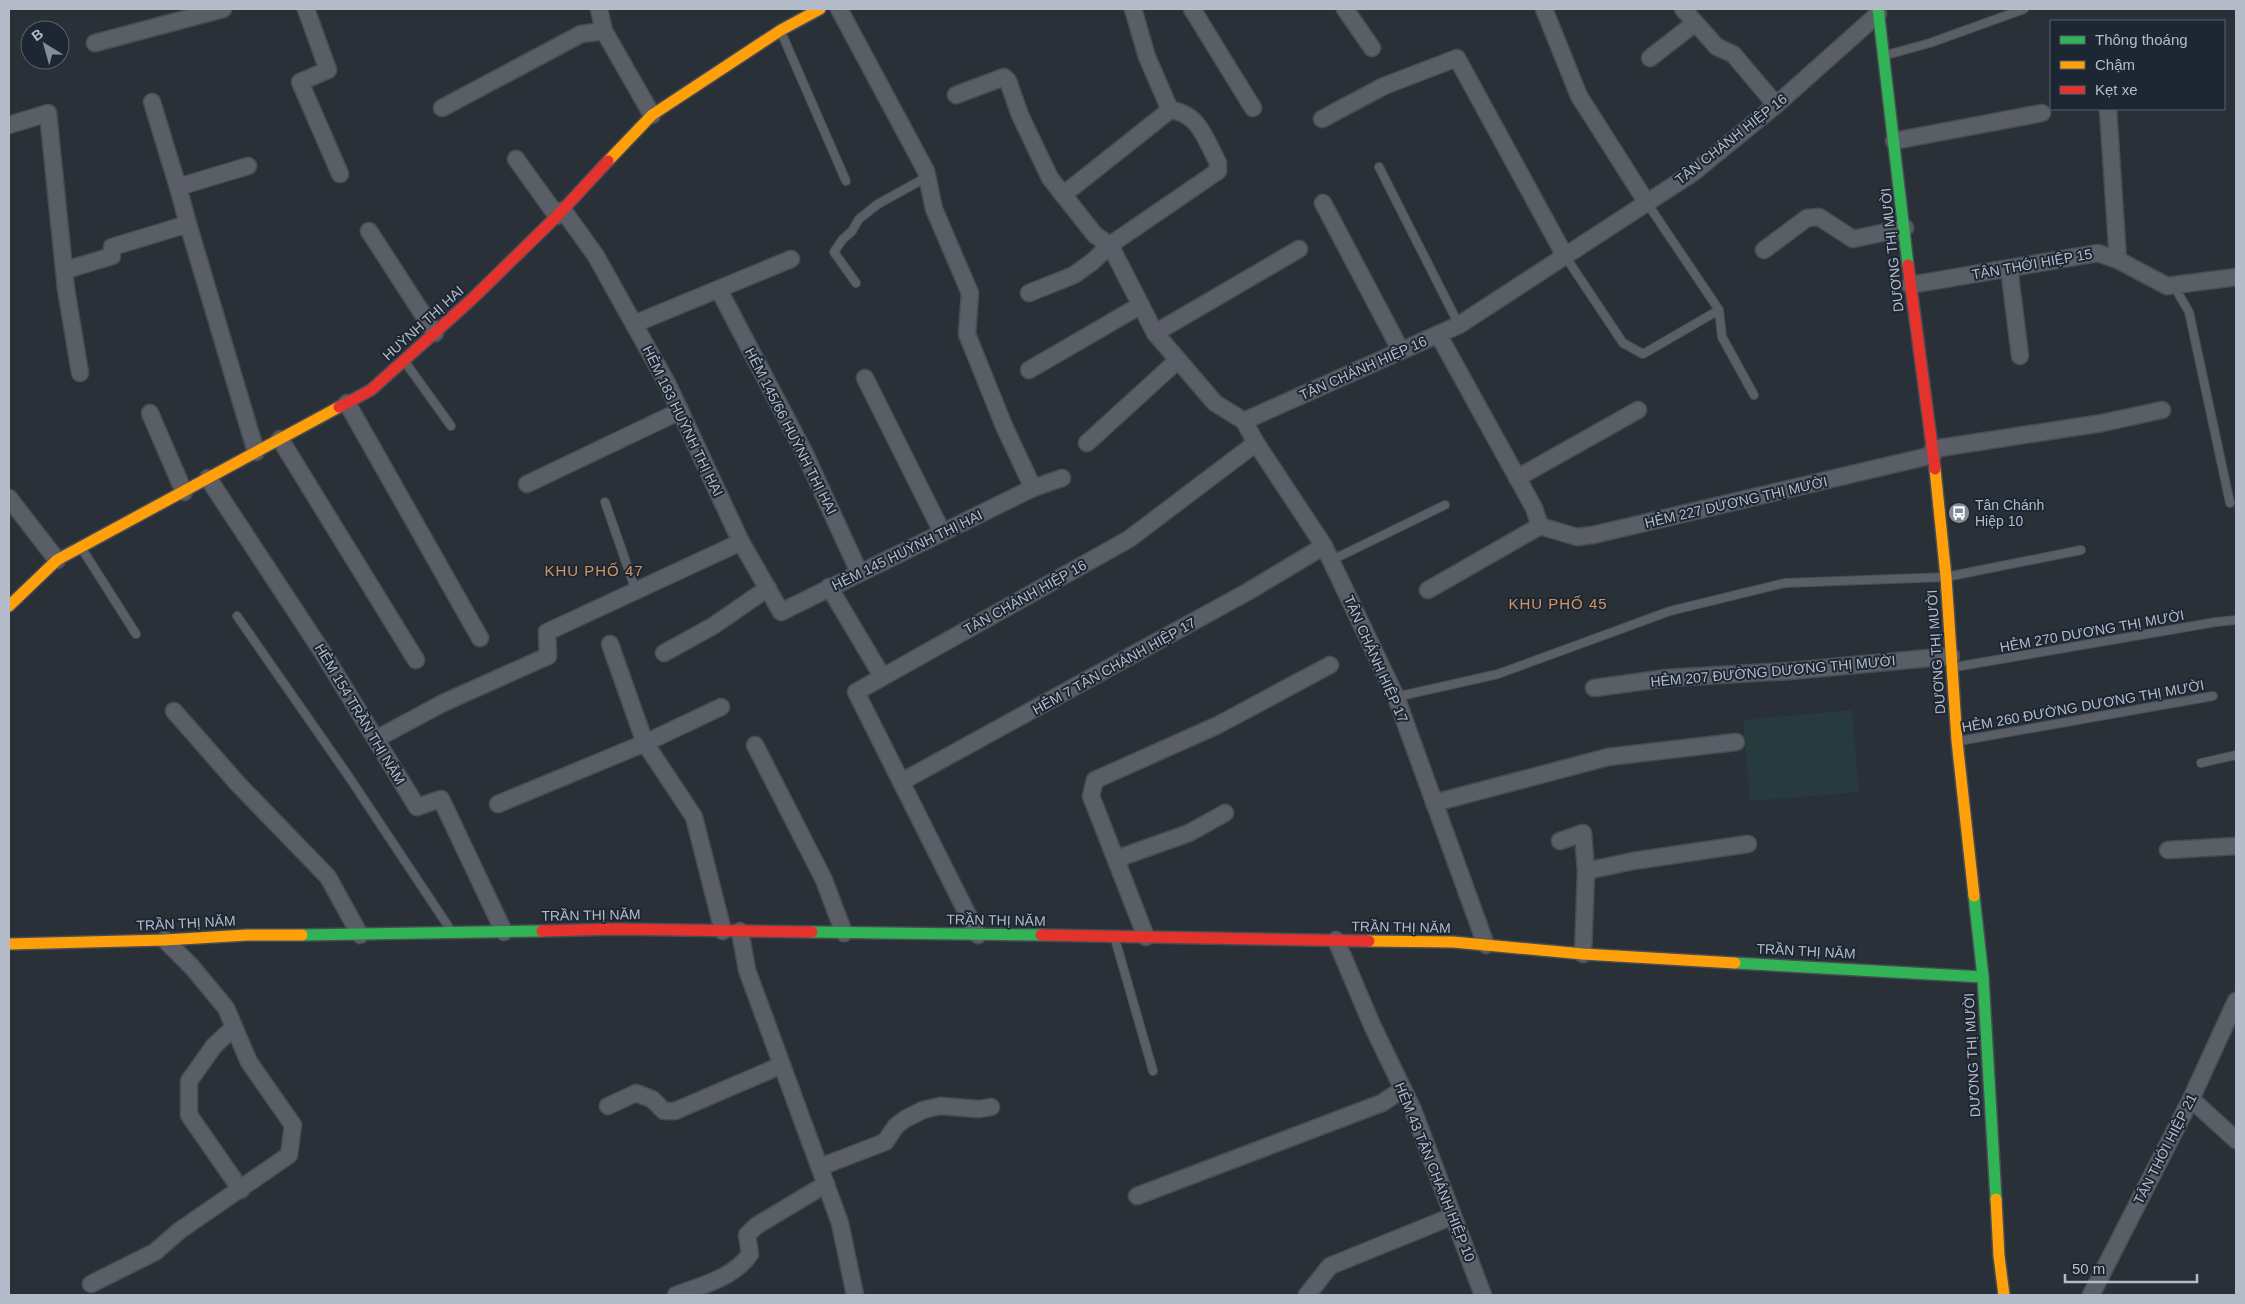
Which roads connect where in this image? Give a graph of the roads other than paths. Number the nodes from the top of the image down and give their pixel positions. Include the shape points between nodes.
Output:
1 (223, 9) edge
2 (306, 9) edge
3 (599, 9) edge
4 (820, 9) edge
5 (839, 9) edge
6 (1133, 9) edge
7 (1192, 9) edge
8 (1345, 9) edge
9 (1544, 9) edge
10 (1683, 9) edge
11 (2024, 9) edge
12 (1878, 11) edge
13 (1696, 23) junction
14 (780, 30) junction
15 (604, 31) junction
16 (95, 42) dead end
17 (1372, 48) dead end
18 (1884, 56) junction
19 (1650, 58) dead end
20 (956, 95) dead end
21 (152, 102) dead end
22 (1776, 105) junction
23 (442, 108) dead end
24 (1253, 108) dead end
25 (1170, 110) junction
26 (2108, 110) edge
27 (2042, 114) dead end
28 (652, 115) junction
29 (1322, 120) dead end
30 (9, 125) edge
31 (1894, 141) junction
32 (516, 159) dead end
33 (248, 166) dead end
34 (1379, 167) dead end
35 (340, 174) dead end
36 (927, 177) junction
37 (846, 181) dead end
38 (178, 187) junction
39 (1063, 195) junction
40 (1323, 203) dead end
41 (1647, 203) junction
42 (560, 213) junction
43 (188, 224) junction
44 (1905, 228) junction
45 (369, 231) dead end
46 (1110, 245) junction
47 (1299, 249) dead end
48 (1764, 250) dead end
49 (1564, 256) junction
50 (791, 260) dead end
51 (2118, 260) junction
52 (2009, 268) junction
53 (66, 270) junction
54 (2236, 277) edge
55 (856, 282) dead end
56 (1910, 285) junction
57 (2174, 286) junction
58 (719, 290) junction
59 (1029, 293) dead end
60 (1141, 305) junction
61 (1719, 310) junction
62 (634, 324) junction
63 (1459, 325) junction
64 (435, 333) junction
65 (1155, 333) junction
66 (1438, 334) junction
67 (1401, 351) junction
68 (2020, 356) dead end
69 (1178, 360) junction
70 (404, 361) junction
71 (1029, 370) dead end
72 (80, 373) dead end
73 (865, 378) dead end
74 (1754, 395) dead end
75 (347, 403) junction
76 (1638, 410) dead end
77 (2162, 410) dead end
78 (680, 411) junction
79 (150, 413) dead end
80 (1244, 421) junction
81 (451, 426) dead end
82 (280, 439) junction
83 (1088, 443) dead end
84 (1256, 443) junction
85 (256, 452) junction
86 (1933, 452) junction
87 (208, 478) junction
88 (1062, 478) dead end
89 (1517, 478) junction
90 (527, 484) dead end
91 (1033, 488) junction
92 (184, 492) junction
93 (9, 498) edge
94 (605, 502) dead end
95 (2230, 503) dead end
96 (1444, 505) dead end
97 (1540, 526) junction
98 (942, 532) junction
99 (741, 542) junction
100 (81, 547) junction
101 (2081, 550) dead end
102 (1327, 554) junction
103 (57, 560) junction
104 (859, 572) junction
105 (1946, 577) junction
106 (768, 588) junction
107 (829, 588) junction
108 (1428, 590) dead end
109 (636, 591) junction
110 (9, 606) edge
111 (781, 612) joint
112 (237, 616) dead end
113 (2236, 620) edge
114 (136, 634) dead end
115 (480, 638) dead end
116 (610, 644) dead end
117 (664, 653) dead end
118 (416, 660) dead end
119 (1952, 662) junction
120 (1330, 665) dead end
121 (882, 676) junction
122 (1594, 688) dead end
123 (2213, 696) dead end
124 (1396, 697) junction
125 (721, 707) dead end
126 (174, 711) dead end
127 (376, 739) junction
128 (1736, 742) dead end
129 (1957, 742) junction
130 (645, 743) junction
131 (755, 745) dead end
132 (2236, 755) edge
133 (2202, 763) dead end
134 (901, 782) junction
135 (1434, 803) junction
136 (498, 804) dead end
137 (1225, 813) dead end
138 (1560, 841) dead end
139 (1748, 844) dead end
140 (2236, 846) edge
141 (2168, 850) dead end
142 (1116, 859) junction
143 (1586, 871) junction
144 (723, 931) junction
145 (740, 931) junction
146 (504, 932) junction
147 (452, 933) junction
148 (844, 933) junction
149 (360, 935) junction
150 (978, 935) junction
151 (1115, 937) junction
152 (1146, 937) junction
153 (165, 940) junction
154 (1336, 940) junction
155 (9, 944) edge
156 (1486, 945) junction
157 (1583, 954) junction
158 (1983, 977) junction
159 (2236, 1001) edge
160 (234, 1027) junction
161 (782, 1065) junction
162 (1152, 1071) dead end
163 (1403, 1088) junction
164 (2191, 1099) junction
165 (608, 1106) dead end
166 (991, 1107) dead end
167 (2236, 1140) edge
168 (820, 1167) junction
169 (826, 1184) junction
170 (241, 1190) junction
171 (1137, 1196) dead end
172 (1453, 1216) junction
173 (91, 1284) dead end
174 (676, 1295) edge
175 (855, 1295) edge
176 (1307, 1295) edge
177 (1483, 1295) edge
178 (2004, 1295) edge
179 (2091, 1295) edge

1 - 16 street
2 - 35 street via 328,70 300,82
3 - 15 street
4 - 14 street, HUỲNH THỊ HAI
5 - 36 street
6 - 25 street via 1147,57
7 - 24 street
8 - 17 street
9 - 41 street via 1579,96
10 - 13 street
11 - 18 lane
12 - 18 street, DƯƠNG THỊ MƯỜI
12 - 22 street, TÂN CHÁNH HIỆP 16
13 - 19 street
13 - 22 street via 1717,48 1733,54
14 - 28 street, HUỲNH THỊ HAI
14 - 37 lane
15 - 23 street via 582,34
15 - 28 street
18 - 31 street, DƯƠNG THỊ MƯỜI
20 - 39 street via 1004,77 1050,178
21 - 38 street
22 - 41 street, TÂN CHÁNH HIỆP 16 via 1694,172
25 - 39 street
25 - 46 street via 1182,111 1192,118 1218,163 1218,171
26 - 51 street
27 - 31 street
28 - 42 street, HUỲNH THỊ HAI
29 - 49 street via 1384,86 1457,58
30 - 53 street via 48,113
31 - 44 street, DƯƠNG THỊ MƯỜI
32 - 42 street, HẺM 183 HUỲNH THỊ HAI
33 - 38 street
34 - 63 lane
36 - 55 lane via 878,204 859,219 838,246 834,252
36 - 91 street via 934,208 970,293 967,334
38 - 43 street
39 - 46 street via 1095,235
40 - 67 street
41 - 49 street, TÂN CHÁNH HIỆP 16
41 - 61 lane
42 - 62 street, HẺM 183 HUỲNH THỊ HAI via 596,256
42 - 64 street, HUỲNH THỊ HAI
43 - 53 street via 112,246 112,256
43 - 85 street
44 - 48 street via 1853,239 1819,217 1807,218
44 - 56 street, DƯƠNG THỊ MƯỜI
45 - 64 street
46 - 59 street via 1074,275
46 - 60 street
47 - 65 street
49 - 61 lane via 1623,343 1642,354
49 - 63 street, TÂN CHÁNH HIỆP 16
50 - 58 street
51 - 52 street, TÂN THỚI HIỆP 15 via 2098,253
51 - 57 street, TÂN THỚI HIỆP 15 via 2167,286
52 - 56 street, TÂN THỚI HIỆP 15
52 - 68 street
53 - 72 street via 66,289
54 - 57 street, TÂN THỚI HIỆP 15
56 - 86 street, DƯƠNG THỊ MƯỜI
57 - 95 lane via 2189,312
58 - 62 street
58 - 104 street, HẺM 145/66 HUỲNH THỊ HAI via 804,452
60 - 65 street
60 - 71 street
61 - 74 lane via 1722,338
62 - 78 street, HẺM 183 HUỲNH THỊ HAI
63 - 66 street, TÂN CHÁNH HIỆP 16
64 - 70 street, HUỲNH THỊ HAI
65 - 69 street
66 - 67 street, TÂN CHÁNH HIỆP 16
66 - 89 street
67 - 80 street, TÂN CHÁNH HIỆP 16
69 - 80 street via 1215,403
69 - 83 street
70 - 75 street, HUỲNH THỊ HAI via 371,390
70 - 81 lane
73 - 98 street
75 - 82 street, HUỲNH THỊ HAI
75 - 115 street
76 - 89 street
77 - 86 street, HẺM 227 DƯƠNG THỊ MƯỜI
78 - 90 street
78 - 99 street, HẺM 183 HUỲNH THỊ HAI
79 - 92 street
80 - 84 street
82 - 85 street, HUỲNH THỊ HAI
82 - 118 street
84 - 102 street, TÂN CHÁNH HIỆP 17
84 - 121 street, TÂN CHÁNH HIỆP 16 via 1129,539
85 - 87 street, HUỲNH THỊ HAI
86 - 97 street, HẺM 227 DƯƠNG THỊ MƯỜI via 1593,535 1577,537
86 - 105 street, DƯƠNG THỊ MƯỜI
87 - 92 street, HUỲNH THỊ HAI
87 - 127 street, HẺM 154 TRẦN THỊ NĂM
88 - 91 street, HẺM 145 HUỲNH THỊ HAI
89 - 97 street
91 - 98 street, HẺM 145 HUỲNH THỊ HAI
92 - 100 street, HUỲNH THỊ HAI
93 - 103 street
94 - 109 lane
96 - 102 lane
97 - 108 street
98 - 104 street, HẺM 145 HUỲNH THỊ HAI
99 - 106 street, HẺM 183 HUỲNH THỊ HAI
99 - 109 street
100 - 103 street, HUỲNH THỊ HAI
100 - 114 lane
101 - 105 lane
102 - 124 street, TÂN CHÁNH HIỆP 17
102 - 134 street, HẺM 7 TÂN CHÁNH HIỆP 17 via 1249,591
103 - 110 street, HUỲNH THỊ HAI
104 - 107 street, HẺM 145 HUỲNH THỊ HAI
105 - 119 street, DƯƠNG THỊ MƯỜI
105 - 124 lane via 1785,583 1670,611 1498,674
106 - 111 street, HẺM 183 HUỲNH THỊ HAI
106 - 117 street via 713,626
107 - 111 street, HẺM 145 HUỲNH THỊ HAI
107 - 121 street
109 - 127 street via 547,632 548,656 443,703
112 - 147 lane
113 - 119 lane, HẺM 270 DƯƠNG THỊ MƯỜI
116 - 130 street
119 - 122 street, HẺM 207 ĐƯỜNG DƯƠNG THỊ MƯỜI via 1667,678
119 - 129 street, DƯƠNG THỊ MƯỜI
120 - 142 street via 1218,725 1095,780 1092,796
121 - 134 street, TÂN CHÁNH HIỆP 16 via 856,692
123 - 129 lane, HẺM 260 ĐƯỜNG DƯƠNG THỊ MƯỜI
124 - 135 street, TÂN CHÁNH HIỆP 17
125 - 130 street
126 - 149 street via 238,784 328,877
127 - 146 street, HẺM 154 TRẦN THỊ NĂM via 417,807 441,799
128 - 135 street via 1608,756
129 - 158 street, DƯƠNG THỊ MƯỜI
130 - 136 street
130 - 144 street via 694,817
131 - 148 street via 824,880
132 - 133 lane
134 - 150 street
135 - 156 street, TÂN CHÁNH HIỆP 17
137 - 142 street via 1189,833
138 - 143 street via 1583,833
139 - 143 street
140 - 141 street
142 - 152 street
143 - 157 street
144 - 145 street, TRẦN THỊ NĂM
144 - 146 street, TRẦN THỊ NĂM
145 - 148 street, TRẦN THỊ NĂM
145 - 161 street via 747,970
146 - 147 street, TRẦN THỊ NĂM
147 - 149 street, TRẦN THỊ NĂM
148 - 150 street, TRẦN THỊ NĂM
149 - 153 street, TRẦN THỊ NĂM via 247,935
150 - 151 street, TRẦN THỊ NĂM
151 - 152 street, TRẦN THỊ NĂM
151 - 162 lane
152 - 154 street, TRẦN THỊ NĂM
153 - 155 street, TRẦN THỊ NĂM
153 - 160 street via 226,1008
154 - 156 street, TRẦN THỊ NĂM
154 - 163 street, HẺM 43 TÂN CHÁNH HIỆP 10
156 - 157 street, TRẦN THỊ NĂM
157 - 158 street, TRẦN THỊ NĂM
158 - 178 street, DƯƠNG THỊ MƯỜI
159 - 164 street, TÂN THỚI HIỆP 21
160 - 170 street via 214,1046 188,1081 188,1115
160 - 170 street via 249,1062 293,1125 289,1155
161 - 165 street via 675,1111 664,1111 652,1099 636,1093
161 - 168 street
163 - 171 street via 1382,1103
163 - 172 street, HẺM 43 TÂN CHÁNH HIỆP 10
164 - 167 street
164 - 179 street, TÂN THỚI HIỆP 21
166 - 168 street via 940,1106 923,1110 896,1126 885,1142
168 - 169 street
169 - 174 street via 746,1235 750,1254 744,1262 716,1281
169 - 175 street via 840,1223
170 - 173 street via 179,1231 155,1252
172 - 176 street via 1330,1266
172 - 177 street, HẺM 43 TÂN CHÁNH HIỆP 10

